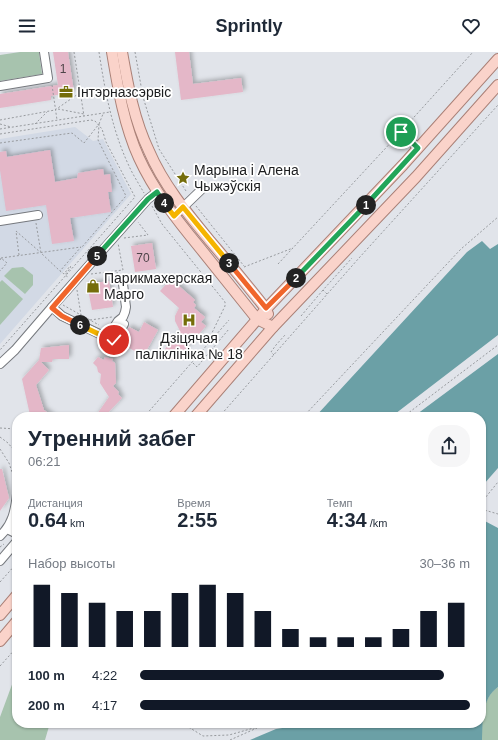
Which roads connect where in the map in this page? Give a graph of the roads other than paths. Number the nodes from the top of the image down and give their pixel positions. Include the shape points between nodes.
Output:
1 (44, 52) edge
2 (112, 52) edge
3 (122, 52) edge
4 (498, 59) edge
5 (498, 85) edge
6 (0, 86) edge
7 (399, 130) road end
8 (418, 148) junction
9 (201, 190) dead end
10 (157, 192) junction
11 (183, 207) junction
12 (37, 215) road end
13 (174, 216) junction
14 (0, 221) edge
15 (123, 284) dead end
16 (52, 308) junction
17 (266, 308) junction
18 (258, 319) junction
19 (124, 324) dead end
20 (273, 327) junction
21 (107, 338) junction
22 (0, 364) edge
23 (177, 412) edge
24 (199, 412) edge
25 (12, 518) edge
26 (7, 530) junction
27 (12, 532) edge
28 (0, 536) edge
29 (12, 547) edge
30 (0, 561) edge
31 (12, 601) edge
32 (0, 615) edge
33 (12, 627) edge
34 (0, 641) edge

1 - 6 street via 48,78
2 - 10 main road via 116,80 130,134 138,157
3 - 11 main road via 126,78 141,132 161,175
4 - 8 main road
5 - 20 main road via 416,177
7 - 8 street
8 - 17 main road
9 - 11 street
10 - 13 main road
10 - 16 street
11 - 13 street
11 - 17 main road
12 - 14 street
13 - 18 main road
15 - 21 street via 125,312
16 - 21 street via 62,316
16 - 22 street
17 - 18 main road
17 - 20 main road
18 - 20 main road
18 - 23 main road
19 - 21 street via 115,340
20 - 24 main road
25 - 26 street
26 - 27 street
26 - 28 street
29 - 30 street
31 - 32 main road
33 - 34 main road

